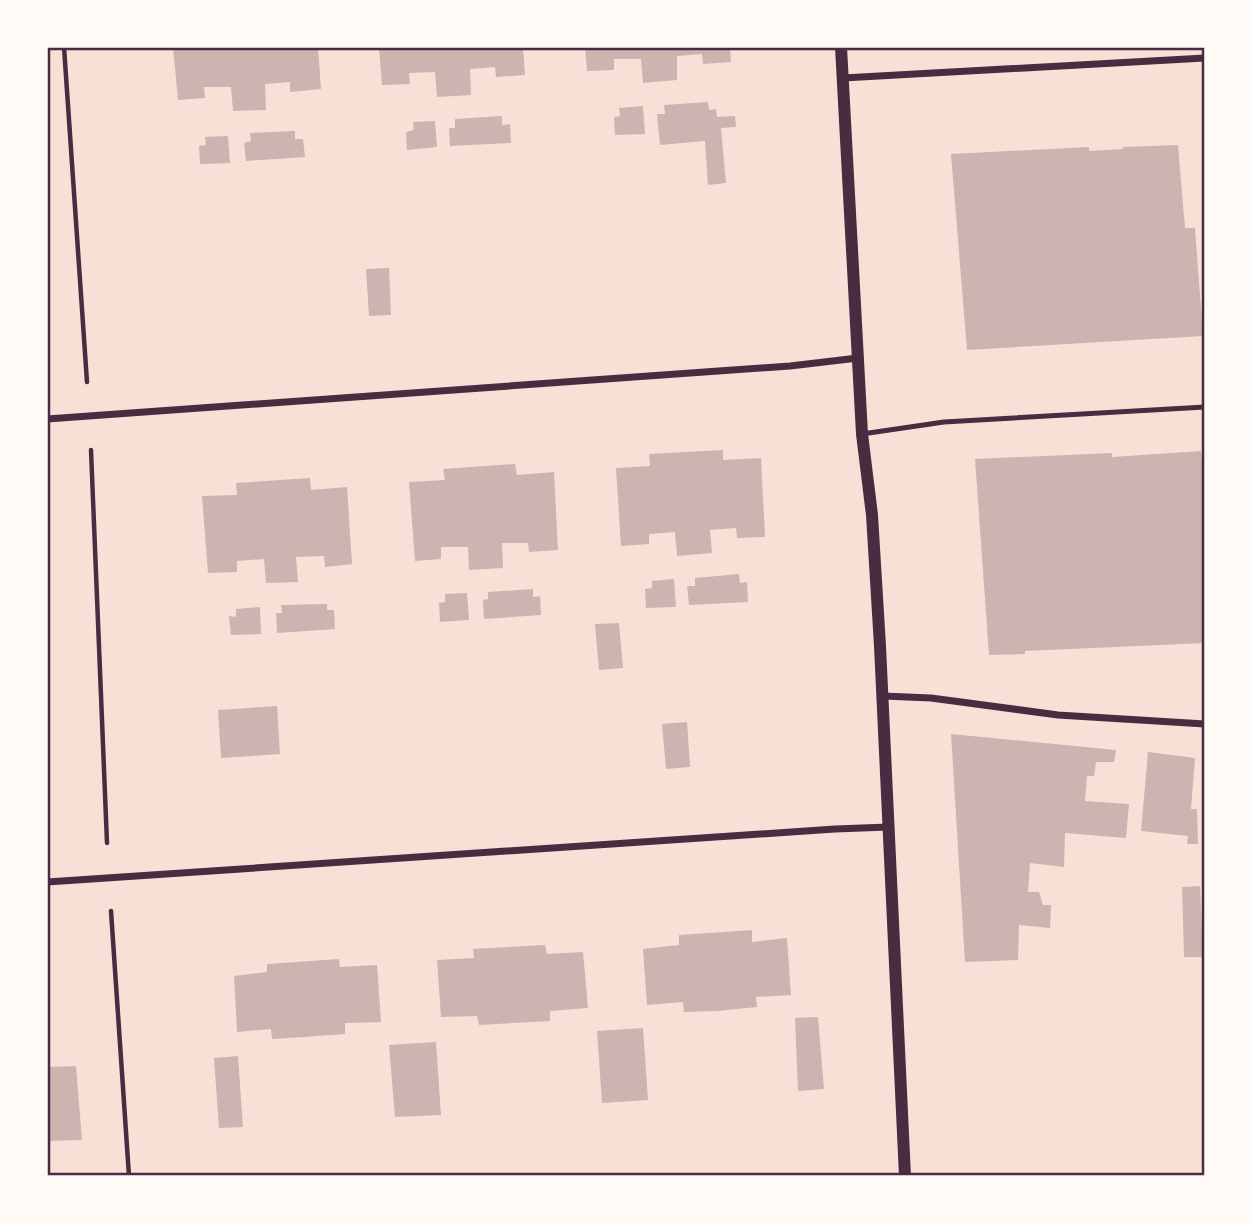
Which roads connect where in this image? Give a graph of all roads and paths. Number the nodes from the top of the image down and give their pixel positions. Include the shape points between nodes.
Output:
1 (64, 47) edge
2 (841, 47) edge
3 (1205, 58) edge
4 (843, 78) junction
5 (858, 358) junction
6 (1205, 407) edge
7 (90, 416) junction
8 (47, 419) edge
9 (862, 434) junction
10 (883, 696) junction
11 (1205, 724) edge
12 (888, 827) junction
13 (109, 877) junction
14 (47, 881) edge
15 (130, 1176) edge
16 (905, 1176) edge

1 - 7 path
2 - 4 street
3 - 4 street
4 - 5 street
5 - 7 street
5 - 9 street
6 - 9 lane via 944,422
7 - 8 street
7 - 13 path
9 - 10 street
10 - 11 street via 1058,715
10 - 12 street
12 - 13 street
12 - 16 street
13 - 14 street
13 - 15 path

